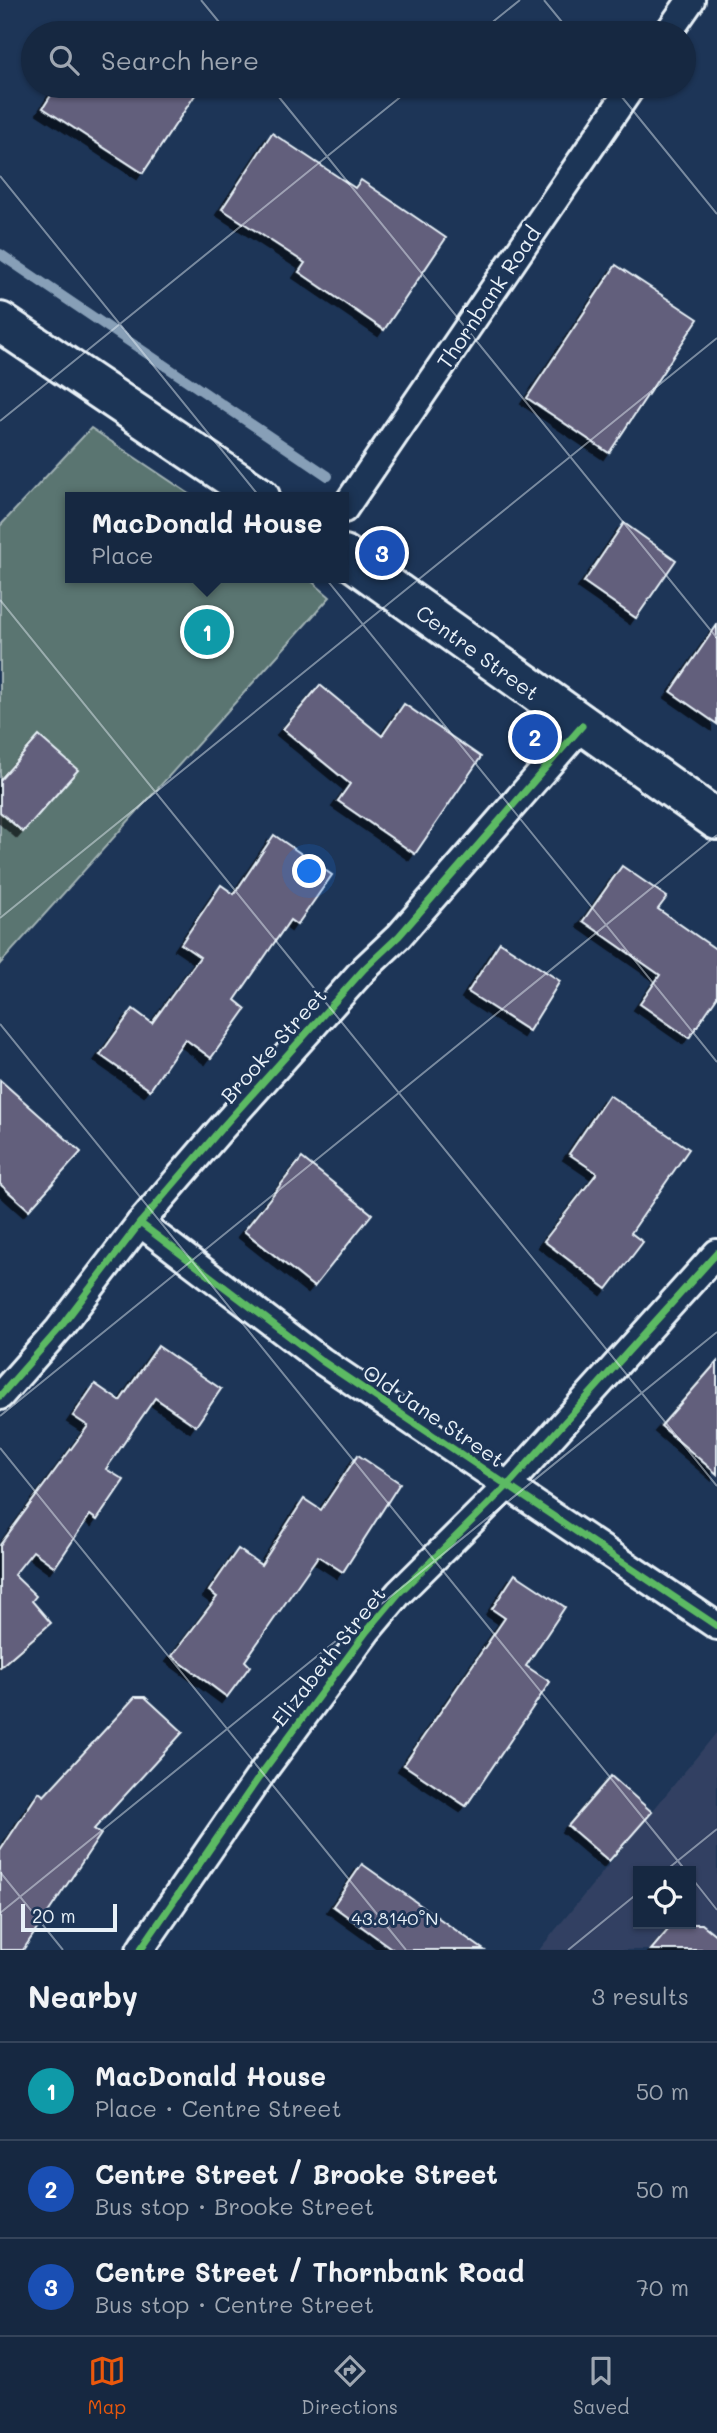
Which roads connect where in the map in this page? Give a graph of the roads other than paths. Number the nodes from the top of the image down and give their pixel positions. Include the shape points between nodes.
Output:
1 (691, 0) edge
2 (676, 21) edge
3 (624, 98) edge
4 (0, 322) edge
5 (253, 492) edge
6 (349, 502) edge
7 (349, 559) edge
8 (582, 726) junction
9 (717, 820) edge
10 (140, 1223) junction
11 (717, 1253) edge
12 (0, 1396) edge
13 (508, 1485) junction
14 (717, 1626) edge
15 (140, 1950) edge

1 - 2 street
3 - 6 street, Thornbank Road
4 - 5 main road
7 - 8 main road, Centre Street
8 - 9 main road, Centre Street
8 - 10 street, Brooke Street
10 - 12 street, Brooke Street via 59,1329
10 - 13 street, Old Jane Street via 322,1361
11 - 13 street, Elizabeth Street
13 - 14 street, Old Jane Street
13 - 15 street, Elizabeth Street via 367,1631

